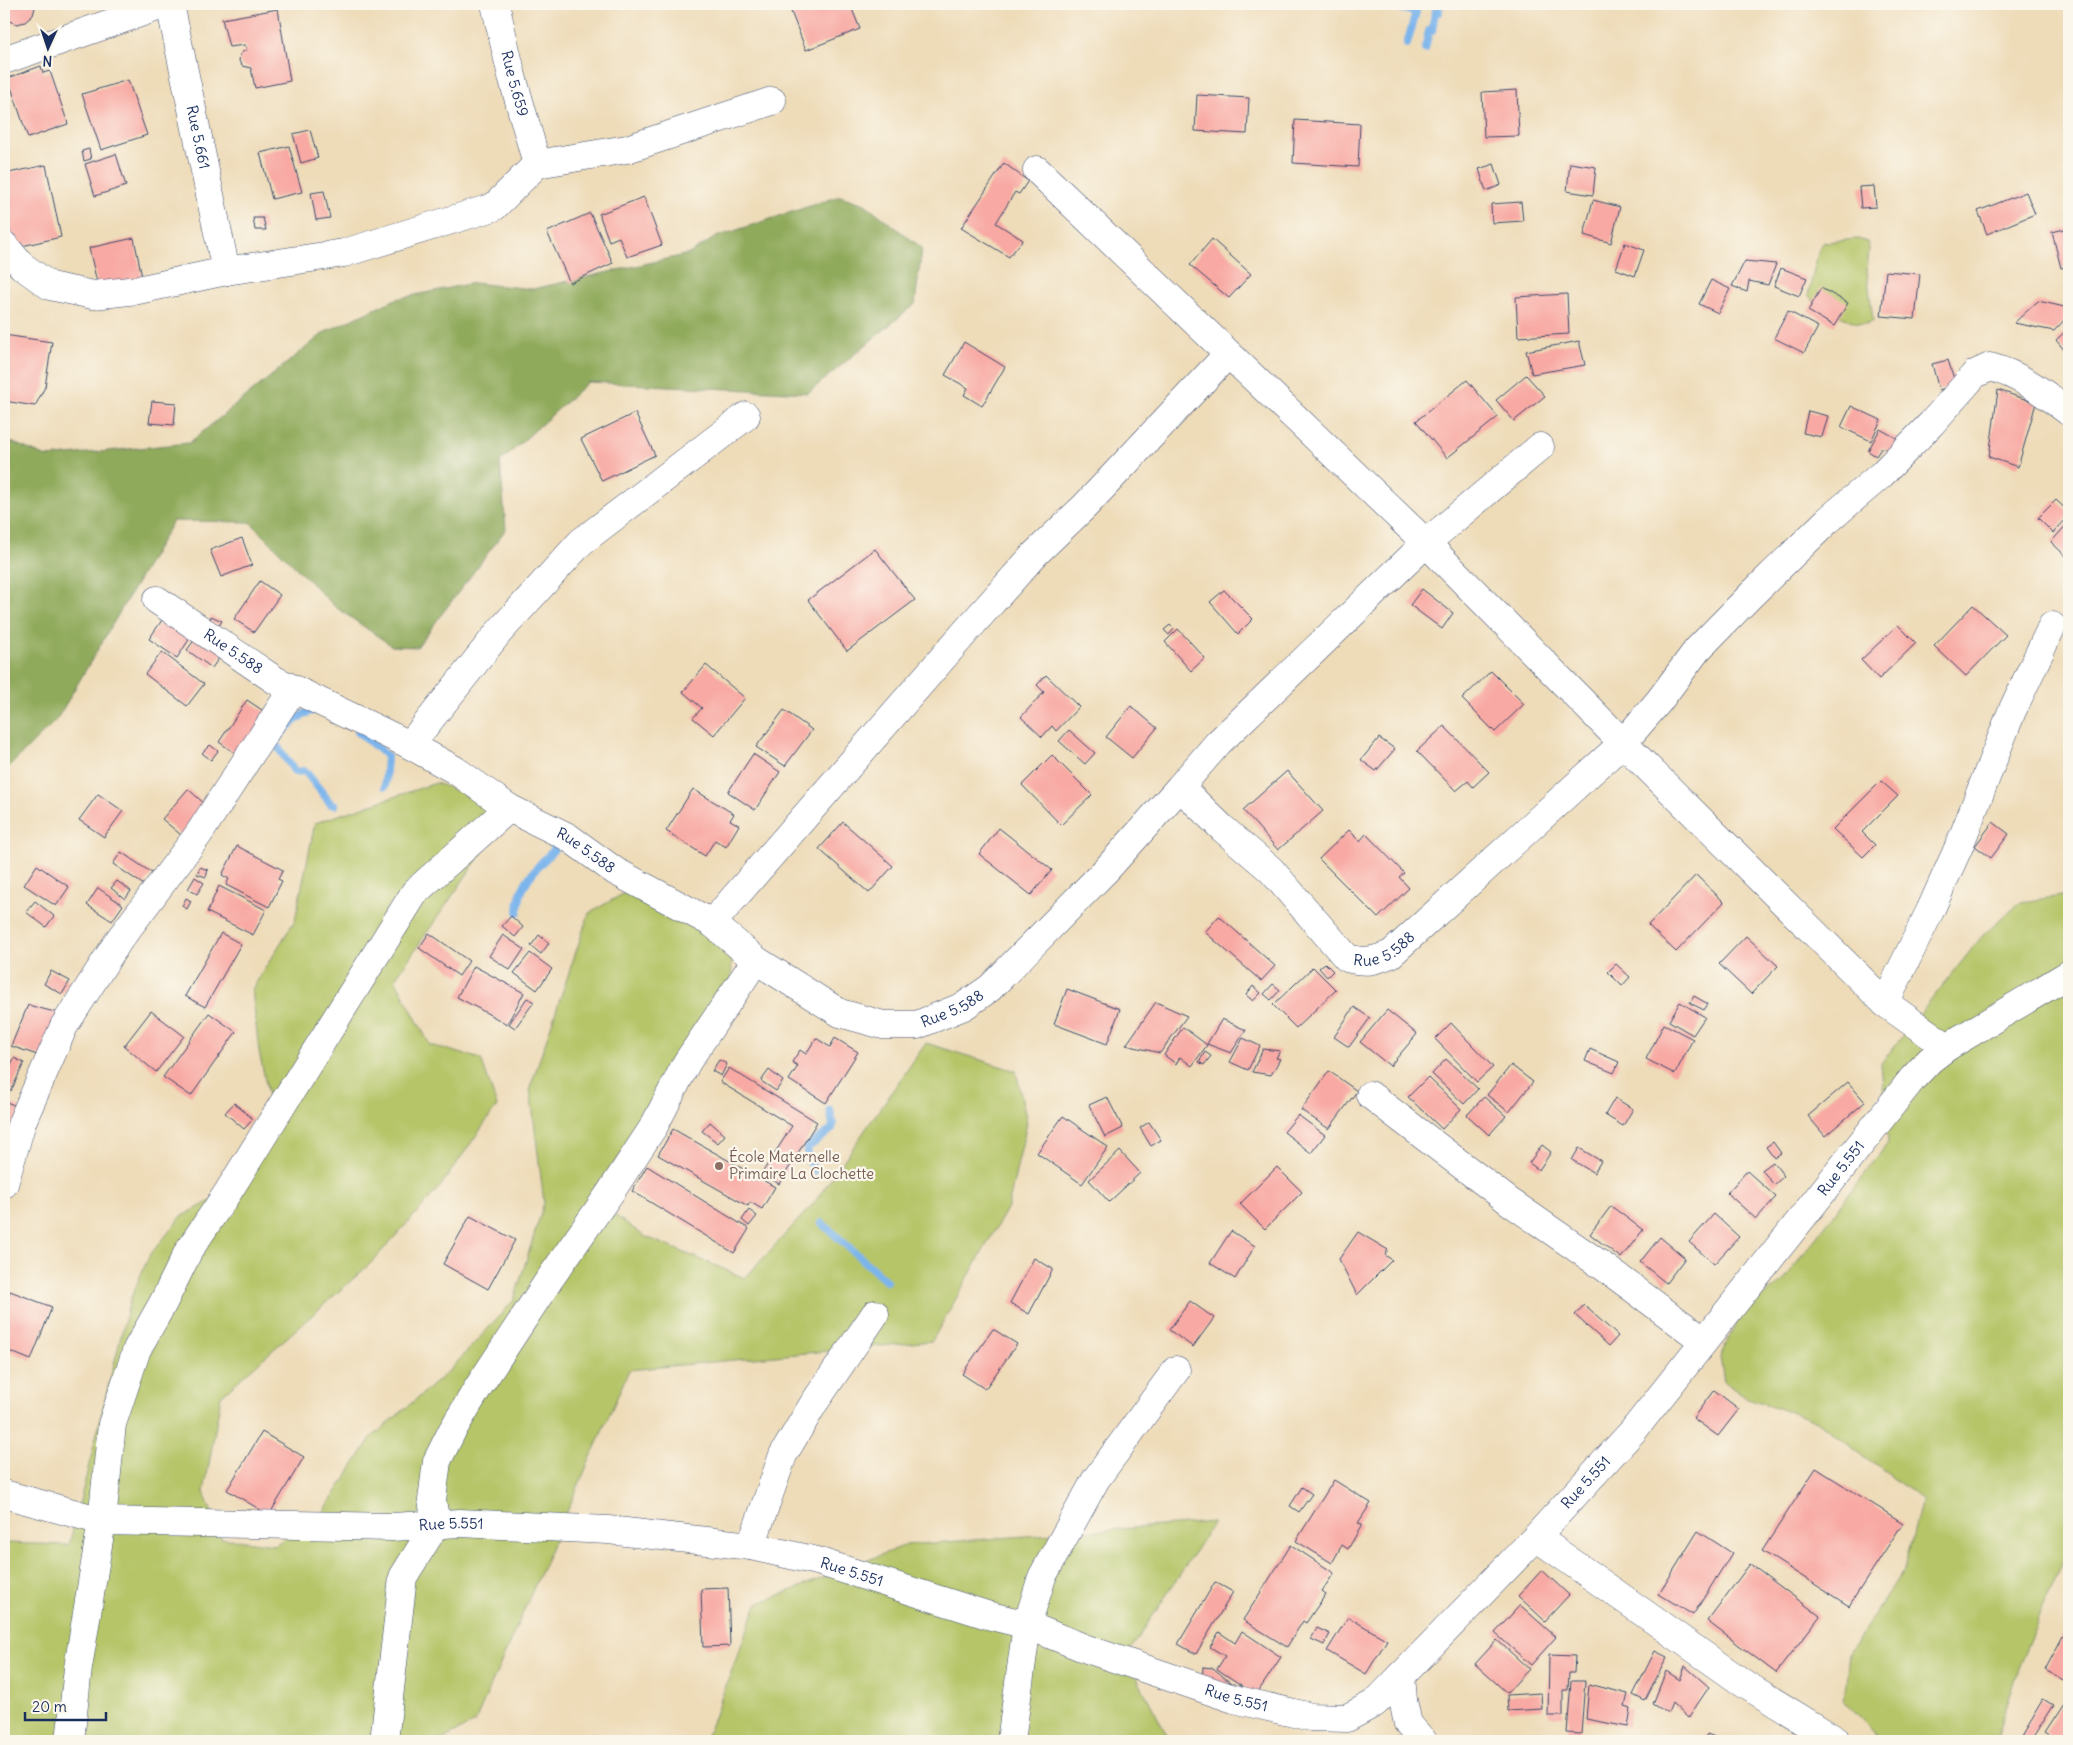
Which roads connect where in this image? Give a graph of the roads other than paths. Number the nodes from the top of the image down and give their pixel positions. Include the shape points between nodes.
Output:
1 (168, 4) edge
2 (495, 4) edge
3 (4, 60) edge
4 (772, 101) dead end
5 (537, 164) junction
6 (1037, 170) dead end
7 (4, 245) edge
8 (226, 272) junction
9 (1228, 354) junction
10 (2069, 412) edge
11 (746, 416) dead end
12 (1540, 447) dead end
13 (1426, 543) junction
14 (157, 600) dead end
15 (2052, 626) dead end
16 (293, 689) junction
17 (1623, 743) junction
18 (410, 745) junction
19 (1180, 788) junction
20 (510, 808) junction
21 (712, 924) junction
22 (756, 960) junction
23 (2069, 974) edge
24 (1885, 1003) junction
25 (1946, 1047) junction
26 (1370, 1095) dead end
27 (4, 1184) edge
28 (875, 1314) dead end
29 (1704, 1341) junction
30 (1176, 1370) dead end
31 (4, 1494) edge
32 (102, 1521) junction
33 (436, 1524) junction
34 (1536, 1537) junction
35 (751, 1546) junction
36 (1028, 1625) junction
37 (1401, 1676) junction
38 (70, 1741) edge
39 (384, 1741) edge
40 (1011, 1741) edge
41 (1422, 1741) edge
42 (1837, 1741) edge

1 - 3 street
1 - 8 street, Rue 5.661
2 - 5 street, Rue 5.659
4 - 5 street via 627,149
5 - 8 street via 494,208 344,253
6 - 9 street
7 - 8 street via 22,266 50,286 93,296
9 - 13 street
9 - 21 street via 1029,561
10 - 17 street, Rue 5.588 via 2026,380 2003,370 1990,367 1975,374 1881,475 1827,521 1697,650
11 - 18 street via 581,542 499,632
12 - 13 street
13 - 17 street
13 - 19 street via 1218,743
14 - 16 street, Rue 5.588
15 - 24 street via 2012,711 1960,844
16 - 18 street, Rue 5.588
16 - 27 street via 198,835 119,940 64,1026 22,1122
17 - 19 street, Rue 5.588 via 1391,954 1373,961 1347,958 1271,870
17 - 24 street
18 - 20 street, Rue 5.588 via 455,770
19 - 22 street, Rue 5.588 via 1107,869 990,988 964,1006 939,1017 918,1025 883,1025 840,1013
20 - 21 street, Rue 5.588 via 568,837 615,871
20 - 32 street via 414,892 189,1250 136,1349 112,1424
21 - 22 street, Rue 5.588
22 - 33 street via 687,1062 648,1134 610,1193 532,1304 452,1432 437,1461 432,1500
23 - 25 street, Rue 5.551
24 - 25 street
25 - 29 street, Rue 5.551 via 1913,1078
26 - 29 street via 1510,1202
28 - 35 street via 783,1455
29 - 34 street, Rue 5.551 via 1633,1431
30 - 36 street via 1096,1479 1042,1577
31 - 32 street, Rue 5.551
32 - 33 street, Rue 5.551 via 392,1527
32 - 38 street via 78,1668
33 - 35 street, Rue 5.551 via 608,1530
33 - 39 street via 403,1577
34 - 37 street, Rue 5.551
34 - 42 street via 1743,1683
35 - 36 street, Rue 5.551 via 817,1560
36 - 37 street, Rue 5.551 via 1084,1648 1234,1699 1311,1717 1347,1718 1375,1703
36 - 40 street
37 - 41 street via 1408,1724

